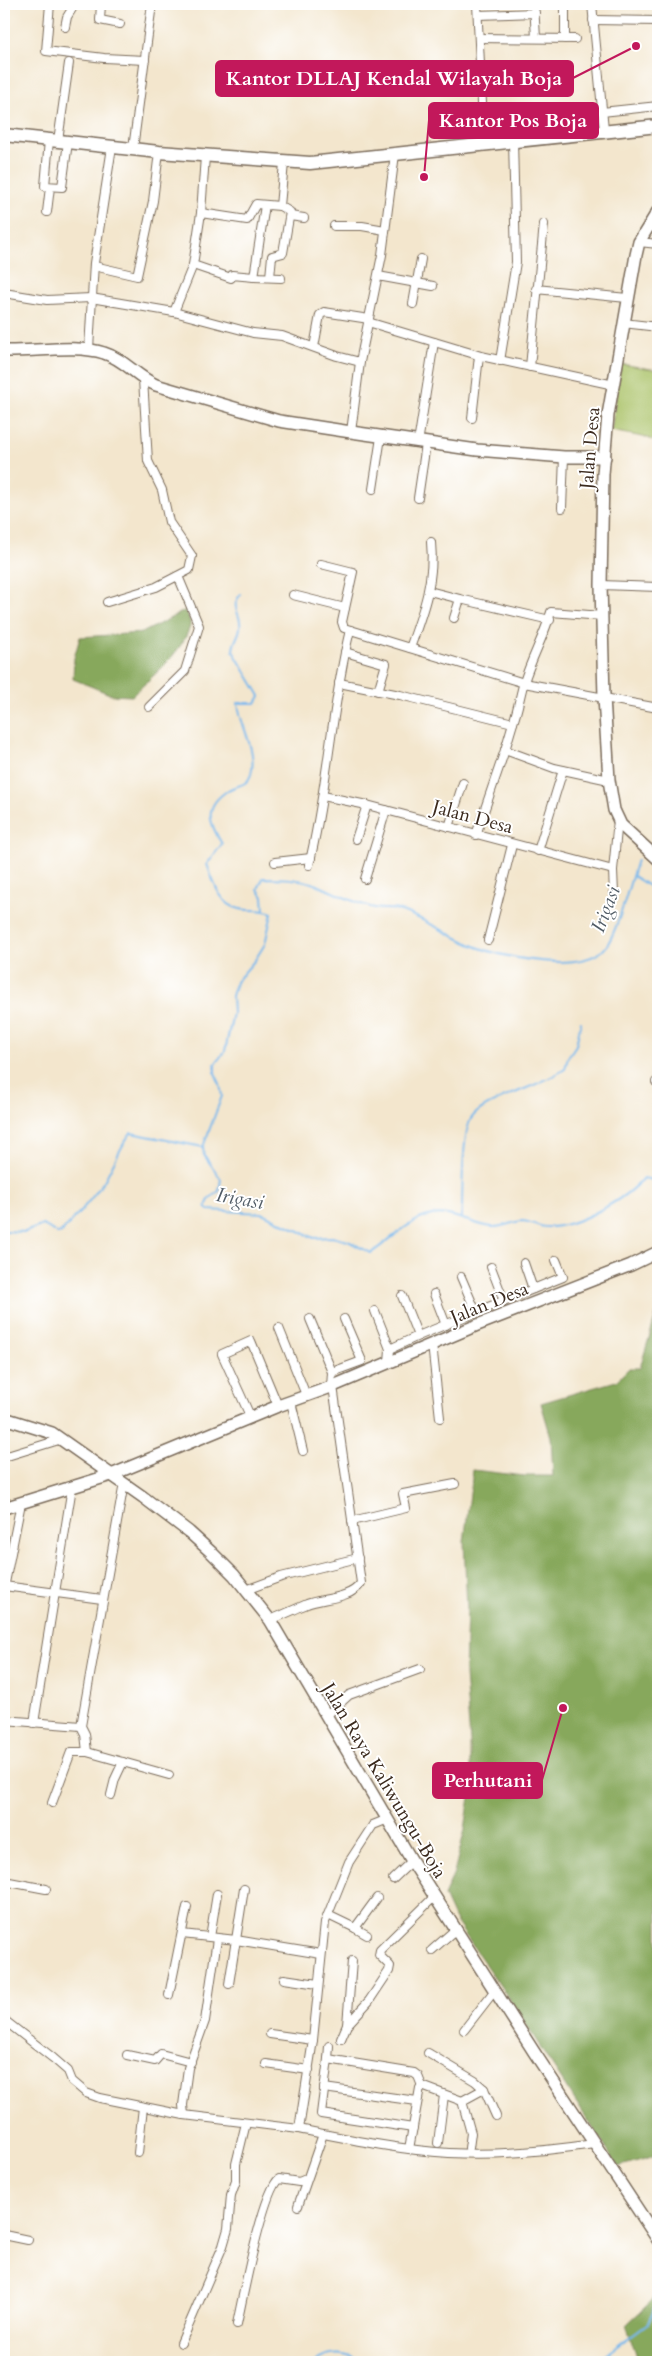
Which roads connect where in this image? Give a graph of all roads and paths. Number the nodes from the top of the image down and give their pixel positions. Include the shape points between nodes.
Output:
1 (50, 4) edge
2 (75, 4) edge
3 (101, 4) edge
4 (152, 4) edge
5 (477, 4) edge
6 (534, 4) edge
7 (565, 4) edge
8 (592, 4) edge
9 (478, 14) junction
10 (535, 14) junction
11 (593, 20) junction
12 (658, 20) edge
13 (120, 24) dead end
14 (65, 27) dead end
15 (480, 38) junction
16 (536, 38) junction
17 (565, 39) junction
18 (575, 39) dead end
19 (145, 60) junction
20 (69, 63) dead end
21 (658, 106) edge
22 (602, 112) junction
23 (658, 126) edge
24 (604, 130) junction
25 (4, 135) edge
26 (513, 140) junction
27 (58, 141) junction
28 (484, 143) junction
29 (112, 147) junction
30 (133, 149) junction
31 (159, 152) junction
32 (395, 154) junction
33 (205, 156) junction
34 (284, 163) junction
35 (50, 187) junction
36 (266, 205) junction
37 (280, 206) junction
38 (658, 211) edge
39 (47, 212) dead end
40 (201, 213) junction
41 (290, 216) junction
42 (304, 218) dead end
43 (544, 224) dead end
44 (334, 226) dead end
45 (385, 230) junction
46 (639, 242) junction
47 (658, 244) edge
48 (421, 259) dead end
49 (192, 265) junction
50 (94, 266) junction
51 (254, 276) junction
52 (378, 276) junction
53 (270, 277) junction
54 (282, 278) dead end
55 (417, 283) junction
56 (432, 286) dead end
57 (536, 289) junction
58 (4, 293) edge
59 (92, 298) junction
60 (626, 298) junction
61 (413, 304) dead end
62 (174, 312) junction
63 (369, 321) junction
64 (623, 323) junction
65 (658, 326) edge
66 (434, 342) junction
67 (314, 347) junction
68 (89, 349) junction
69 (4, 352) edge
70 (479, 356) junction
71 (500, 361) junction
72 (360, 362) junction
73 (530, 367) junction
74 (143, 379) junction
75 (614, 385) junction
76 (472, 418) dead end
77 (351, 432) junction
78 (381, 437) junction
79 (422, 443) junction
80 (564, 457) junction
81 (605, 457) junction
82 (373, 489) dead end
83 (418, 498) dead end
84 (562, 508) dead end
85 (431, 542) dead end
86 (321, 564) dead end
87 (178, 576) junction
88 (601, 585) junction
89 (658, 587) edge
90 (429, 591) junction
91 (293, 595) dead end
92 (460, 599) junction
93 (107, 602) dead end
94 (346, 608) junction
95 (602, 616) junction
96 (454, 618) dead end
97 (550, 620) junction
98 (350, 630) junction
99 (410, 648) junction
100 (345, 652) junction
101 (339, 683) junction
102 (524, 683) junction
103 (378, 691) junction
104 (604, 697) junction
105 (149, 706) dead end
106 (658, 708) edge
107 (513, 723) junction
108 (505, 750) junction
109 (563, 770) junction
110 (609, 780) junction
111 (463, 783) dead end
112 (323, 796) junction
113 (367, 805) junction
114 (386, 810) junction
115 (618, 820) junction
116 (450, 828) junction
117 (476, 834) junction
118 (356, 838) dead end
119 (512, 845) junction
120 (538, 851) junction
121 (658, 859) edge
122 (276, 862) dead end
123 (613, 870) junction
124 (365, 879) dead end
125 (614, 894) dead end
126 (488, 940) dead end
127 (658, 1252) edge
128 (556, 1260) dead end
129 (524, 1263) dead end
130 (492, 1267) dead end
131 (461, 1277) dead end
132 (563, 1277) junction
133 (572, 1288) junction
134 (533, 1289) junction
135 (434, 1294) dead end
136 (402, 1296) dead end
137 (504, 1301) junction
138 (375, 1311) dead end
139 (476, 1312) junction
140 (310, 1319) dead end
141 (344, 1319) dead end
142 (446, 1325) junction
143 (279, 1328) dead end
144 (418, 1336) junction
145 (432, 1344) junction
146 (390, 1349) junction
147 (389, 1362) junction
148 (332, 1372) junction
149 (332, 1386) junction
150 (306, 1395) junction
151 (291, 1402) junction
152 (278, 1406) junction
153 (4, 1418) edge
154 (250, 1418) junction
155 (440, 1418) dead end
156 (62, 1439) junction
157 (303, 1451) dead end
158 (4, 1457) edge
159 (111, 1475) junction
160 (124, 1483) junction
161 (454, 1484) dead end
162 (72, 1487) junction
163 (21, 1503) junction
164 (4, 1508) edge
165 (352, 1521) junction
166 (358, 1558) junction
167 (4, 1587) edge
168 (246, 1590) junction
169 (53, 1593) junction
170 (102, 1599) junction
171 (270, 1620) junction
172 (420, 1668) dead end
173 (327, 1715) junction
174 (4, 1720) edge
175 (34, 1722) junction
176 (81, 1726) junction
177 (87, 1752) junction
178 (123, 1762) junction
179 (169, 1775) dead end
180 (112, 1795) dead end
181 (52, 1804) dead end
182 (388, 1819) junction
183 (412, 1862) junction
184 (393, 1878) dead end
185 (4, 1881) edge
186 (244, 1888) dead end
187 (46, 1889) dead end
188 (217, 1894) dead end
189 (434, 1897) junction
190 (377, 1898) dead end
191 (187, 1906) dead end
192 (328, 1915) junction
193 (355, 1928) junction
194 (456, 1929) junction
195 (182, 1934) junction
196 (367, 1935) dead end
197 (213, 1938) junction
198 (236, 1940) junction
199 (432, 1950) dead end
200 (321, 1954) junction
201 (352, 1962) dead end
202 (284, 1979) dead end
203 (229, 1984) dead end
204 (318, 1984) junction
205 (495, 1990) junction
206 (169, 1995) dead end
207 (4, 2020) edge
208 (347, 2025) junction
209 (464, 2030) dead end
210 (270, 2034) dead end
211 (341, 2039) dead end
212 (313, 2040) junction
213 (329, 2046) dead end
214 (428, 2053) dead end
215 (127, 2055) dead end
216 (328, 2059) junction
217 (191, 2062) junction
218 (266, 2064) dead end
219 (309, 2070) junction
220 (422, 2086) junction
221 (324, 2088) junction
222 (484, 2089) junction
223 (444, 2095) junction
224 (418, 2101) junction
225 (462, 2101) junction
226 (143, 2107) junction
227 (184, 2115) junction
228 (496, 2116) dead end
229 (246, 2123) junction
230 (413, 2128) junction
231 (299, 2129) junction
232 (323, 2134) junction
233 (438, 2143) dead end
234 (594, 2144) junction
235 (469, 2148) dead end
236 (409, 2149) junction
237 (138, 2153) dead end
238 (306, 2179) junction
239 (298, 2206) dead end
240 (4, 2235) edge
241 (28, 2240) dead end
242 (658, 2240) edge
243 (237, 2324) dead end
244 (181, 2343) dead end

1 - 19 street via 46,51
2 - 14 street via 67,16
3 - 13 street via 100,20
4 - 19 street
5 - 9 street
6 - 10 street
7 - 17 street
8 - 11 street
9 - 10 street
9 - 15 street
10 - 16 street
11 - 12 street
11 - 22 street
15 - 16 street
15 - 28 street
16 - 17 street
17 - 18 street
19 - 30 street
20 - 27 street
21 - 22 street
22 - 24 street
23 - 24 main road
24 - 26 main road
25 - 27 main road
26 - 28 main road
26 - 71 street via 516,262
27 - 29 main road
27 - 35 street via 44,185
27 - 35 street via 62,187
28 - 32 main road
29 - 30 main road
29 - 50 street
30 - 31 main road
31 - 33 main road
31 - 50 street via 153,201 137,276
32 - 34 main road
32 - 45 street
33 - 34 main road
33 - 40 street
34 - 37 street
35 - 39 street
36 - 37 street
36 - 40 street via 254,204 247,220
36 - 51 street
37 - 41 street via 290,212
38 - 46 street, Jalan Desa
40 - 49 street
41 - 42 street
41 - 53 street via 283,251 272,254
43 - 57 street
44 - 45 street
45 - 52 street
46 - 47 street
46 - 60 street, Jalan Desa
48 - 55 street
49 - 51 street via 230,278 232,275
49 - 62 street
50 - 59 street
51 - 53 street
52 - 55 street
52 - 63 street
53 - 54 street
55 - 56 street
55 - 61 street
57 - 60 street
57 - 73 street
58 - 59 street via 47,300
59 - 62 street
59 - 68 street
60 - 64 street, Jalan Desa
62 - 67 street via 253,333 282,336
63 - 66 street
63 - 67 street via 324,312 320,316
63 - 72 street
64 - 65 street
64 - 75 street, Jalan Desa
66 - 70 street
66 - 79 street
67 - 72 street
68 - 69 street
68 - 74 street via 119,360
70 - 71 street
70 - 76 street
71 - 73 street
72 - 77 street
73 - 75 street
74 - 77 street via 256,415
74 - 87 street via 148,461 162,490 169,522 192,556 189,570
75 - 81 street, Jalan Desa
77 - 78 street
78 - 79 street
78 - 82 street
79 - 80 street
79 - 83 street
80 - 81 street
80 - 84 street
81 - 88 street, Jalan Desa
85 - 90 street via 433,567
86 - 94 street via 353,572
87 - 93 street via 156,587
87 - 105 street via 199,626 185,672
88 - 89 street
88 - 95 street, Jalan Desa
90 - 92 street
90 - 99 street
91 - 94 street
92 - 96 street
92 - 97 street
94 - 98 street via 342,626
95 - 97 street via 553,611
95 - 104 street, Jalan Desa
97 - 102 street
98 - 99 street
98 - 100 street
99 - 102 street
100 - 101 street
100 - 103 street via 386,664
101 - 103 street
101 - 112 street
102 - 104 street
102 - 107 street
103 - 107 street
104 - 106 street
104 - 110 street, Jalan Desa
107 - 108 street
108 - 109 street
108 - 117 street
109 - 110 street
109 - 120 street
110 - 115 street, Jalan Desa
111 - 116 street
112 - 113 street, Jalan Desa
112 - 122 street via 310,862
113 - 114 street, Jalan Desa
113 - 118 street
114 - 116 street, Jalan Desa
114 - 124 street
115 - 121 street
115 - 123 street, Jalan Desa
116 - 117 street, Jalan Desa
117 - 119 street, Jalan Desa
119 - 120 street, Jalan Desa
119 - 126 street
120 - 123 street, Jalan Desa
123 - 125 street, Jalan Desa
127 - 133 street, Jalan Desa
128 - 132 street
129 - 134 street
130 - 137 street
131 - 139 street
132 - 133 street via 567,1277
132 - 134 street
133 - 145 street, Jalan Desa
134 - 137 street
135 - 142 street
136 - 144 street
137 - 139 street
138 - 146 street
139 - 142 street
140 - 148 street
141 - 148 street via 362,1361
142 - 144 street
143 - 150 street
144 - 146 street
145 - 147 street, Jalan Desa
145 - 155 street
146 - 147 street
147 - 149 street, Jalan Desa
148 - 149 street
149 - 150 street, Jalan Desa
149 - 165 street via 342,1435
150 - 151 street, Jalan Desa
151 - 152 street, Jalan Desa
151 - 157 street
152 - 154 street, Jalan Desa
152 - 154 street via 251,1341 222,1354
153 - 156 street, Jalan Raya Kaliwungu-Boja
154 - 159 street, Jalan Desa
156 - 158 street
156 - 159 street, Jalan Raya Kaliwungu-Boja
159 - 160 street, Jalan Raya Kaliwungu-Boja
159 - 162 street, Jalan Desa
160 - 168 street, Jalan Raya Kaliwungu-Boja via 190,1532
160 - 170 street
161 - 165 street via 403,1494 406,1508
162 - 163 street, Jalan Desa
162 - 169 street
163 - 164 street, Jalan Desa
163 - 167 street
165 - 166 street
166 - 168 street via 281,1576
166 - 171 street via 362,1584 358,1588
167 - 169 street
168 - 171 street, Jalan Raya Kaliwungu-Boja
169 - 170 street
169 - 175 street
170 - 176 street
171 - 173 street, Jalan Raya Kaliwungu-Boja
172 - 173 street via 349,1695
173 - 182 street, Jalan Raya Kaliwungu-Boja
174 - 175 street
175 - 176 street
176 - 177 street
177 - 178 street
177 - 181 street via 69,1754
178 - 179 street
178 - 180 street
182 - 183 street, Jalan Raya Kaliwungu-Boja
182 - 192 street via 373,1825 349,1862
183 - 184 street
183 - 189 street, Jalan Raya Kaliwungu-Boja
185 - 187 street
186 - 198 street
188 - 197 street
189 - 194 street, Jalan Raya Kaliwungu-Boja
189 - 208 street via 380,1950 379,1955 390,1966 389,1971 369,2001
190 - 193 street
191 - 195 street
192 - 193 street
192 - 200 street
193 - 196 street
194 - 199 street
194 - 205 street, Jalan Raya Kaliwungu-Boja
195 - 197 street
195 - 206 street
197 - 198 street
197 - 217 street via 205,2021
198 - 200 street
198 - 203 street
200 - 204 street
201 - 208 street
202 - 204 street
204 - 212 street
205 - 209 street
205 - 234 street, Jalan Raya Kaliwungu-Boja
207 - 226 street via 68,2071 72,2081 86,2093
208 - 211 street
210 - 212 street
212 - 219 street
213 - 216 street
214 - 222 street
215 - 217 street via 155,2061 161,2054
216 - 220 street via 414,2073
216 - 221 street
217 - 227 street via 185,2086
218 - 219 street
219 - 231 street
220 - 223 street
220 - 224 street
221 - 224 street
221 - 230 street via 321,2114 324,2116
222 - 225 street
222 - 228 street
223 - 225 street
223 - 233 street
224 - 230 street
225 - 235 street via 471,2133
226 - 227 street
226 - 237 street
227 - 229 street
229 - 231 street
229 - 244 street via 236,2164 227,2231
230 - 236 street
231 - 232 street
232 - 236 street
232 - 238 street
234 - 236 street via 491,2154
234 - 242 street, Jalan Raya Kaliwungu-Boja
238 - 239 street
238 - 243 street via 299,2182 279,2179 271,2191 247,2272
240 - 241 street

